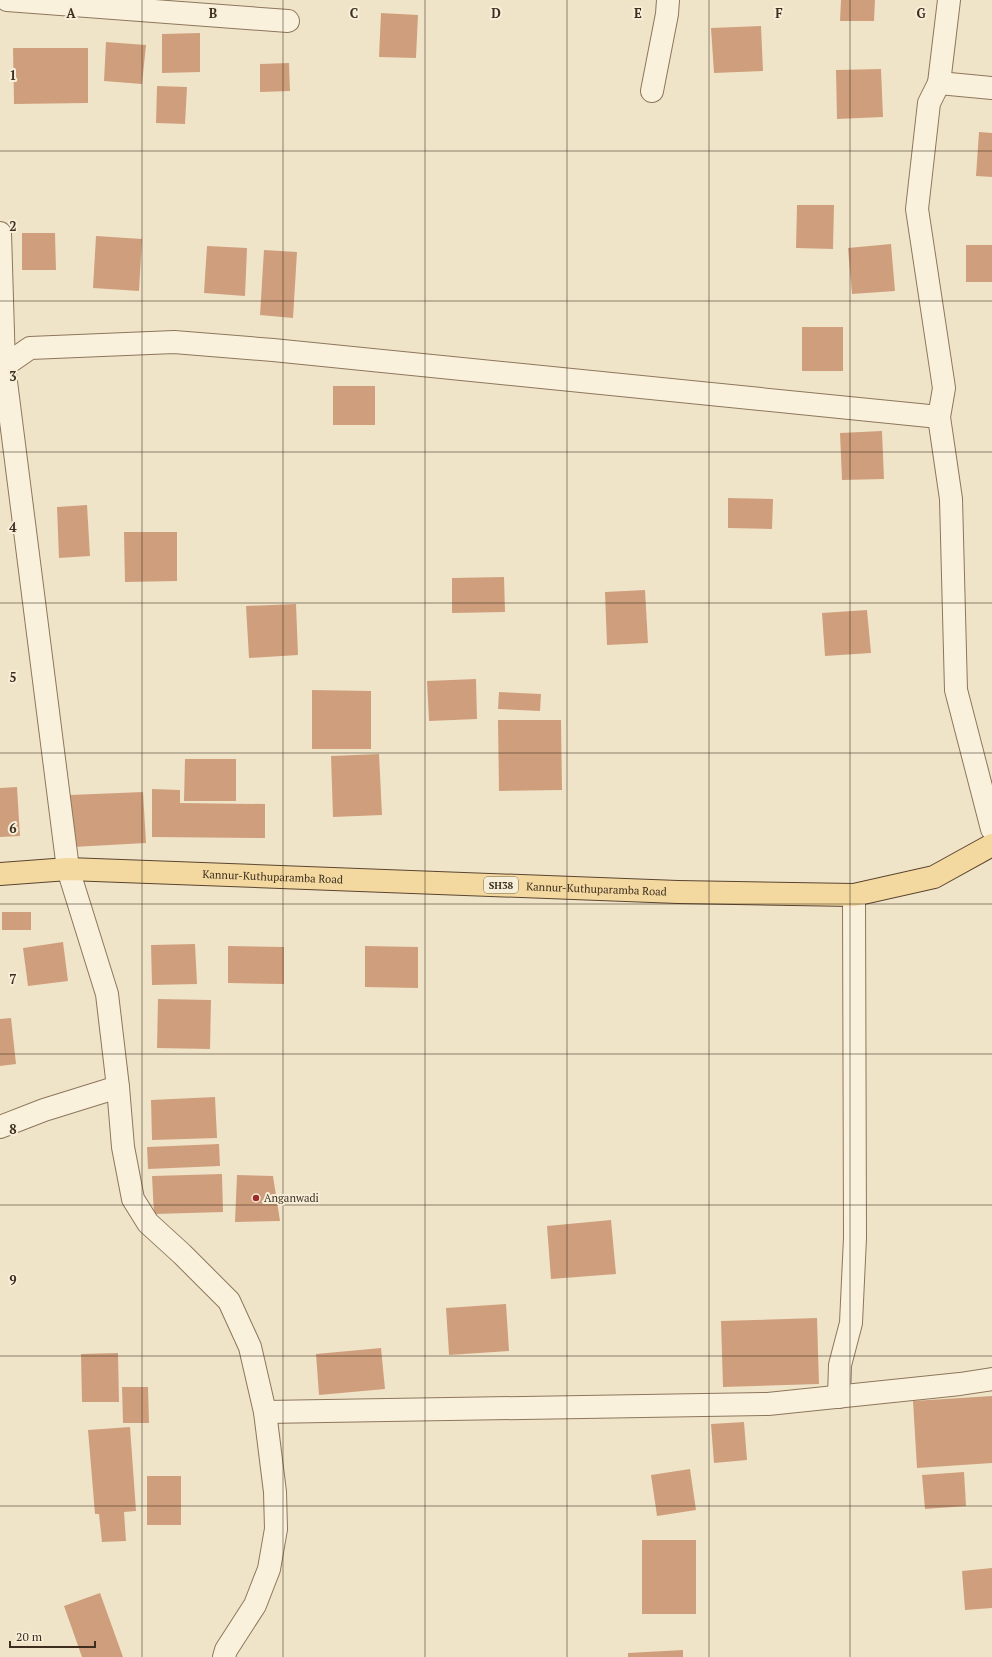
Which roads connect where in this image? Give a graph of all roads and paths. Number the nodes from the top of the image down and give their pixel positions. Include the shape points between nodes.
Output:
1 (7, 0) edge
2 (668, 0) edge
3 (949, 0) edge
4 (288, 21) dead end
5 (939, 83) junction
6 (992, 88) edge
7 (652, 91) dead end
8 (0, 233) edge
9 (4, 366) junction
10 (939, 417) junction
11 (992, 829) edge
12 (992, 845) edge
13 (68, 869) junction
14 (0, 874) edge
15 (854, 895) junction
16 (118, 1087) junction
17 (0, 1127) edge
18 (992, 1379) edge
19 (839, 1397) junction
20 (265, 1412) junction
21 (224, 1657) edge

1 - 4 street
2 - 7 street
3 - 5 street
5 - 6 street
5 - 10 street via 929,103 917,209 944,388
8 - 9 street
9 - 10 street via 30,348 174,342
9 - 13 street
10 - 11 street via 951,499 956,690
12 - 15 main road, Kannur-Kuthuparamba Road / SH38 via 934,877
13 - 14 main road, Kannur-Kuthuparamba Road / SH38
13 - 15 main road, Kannur-Kuthuparamba Road / SH38 via 678,892
13 - 16 street via 107,994
15 - 19 street via 855,1238 851,1323 840,1366
16 - 17 street
16 - 20 street via 123,1147 133,1199 148,1223 228,1301 250,1347
18 - 19 street
19 - 20 street via 768,1404
20 - 21 street via 274,1485 276,1529 269,1569 255,1605

